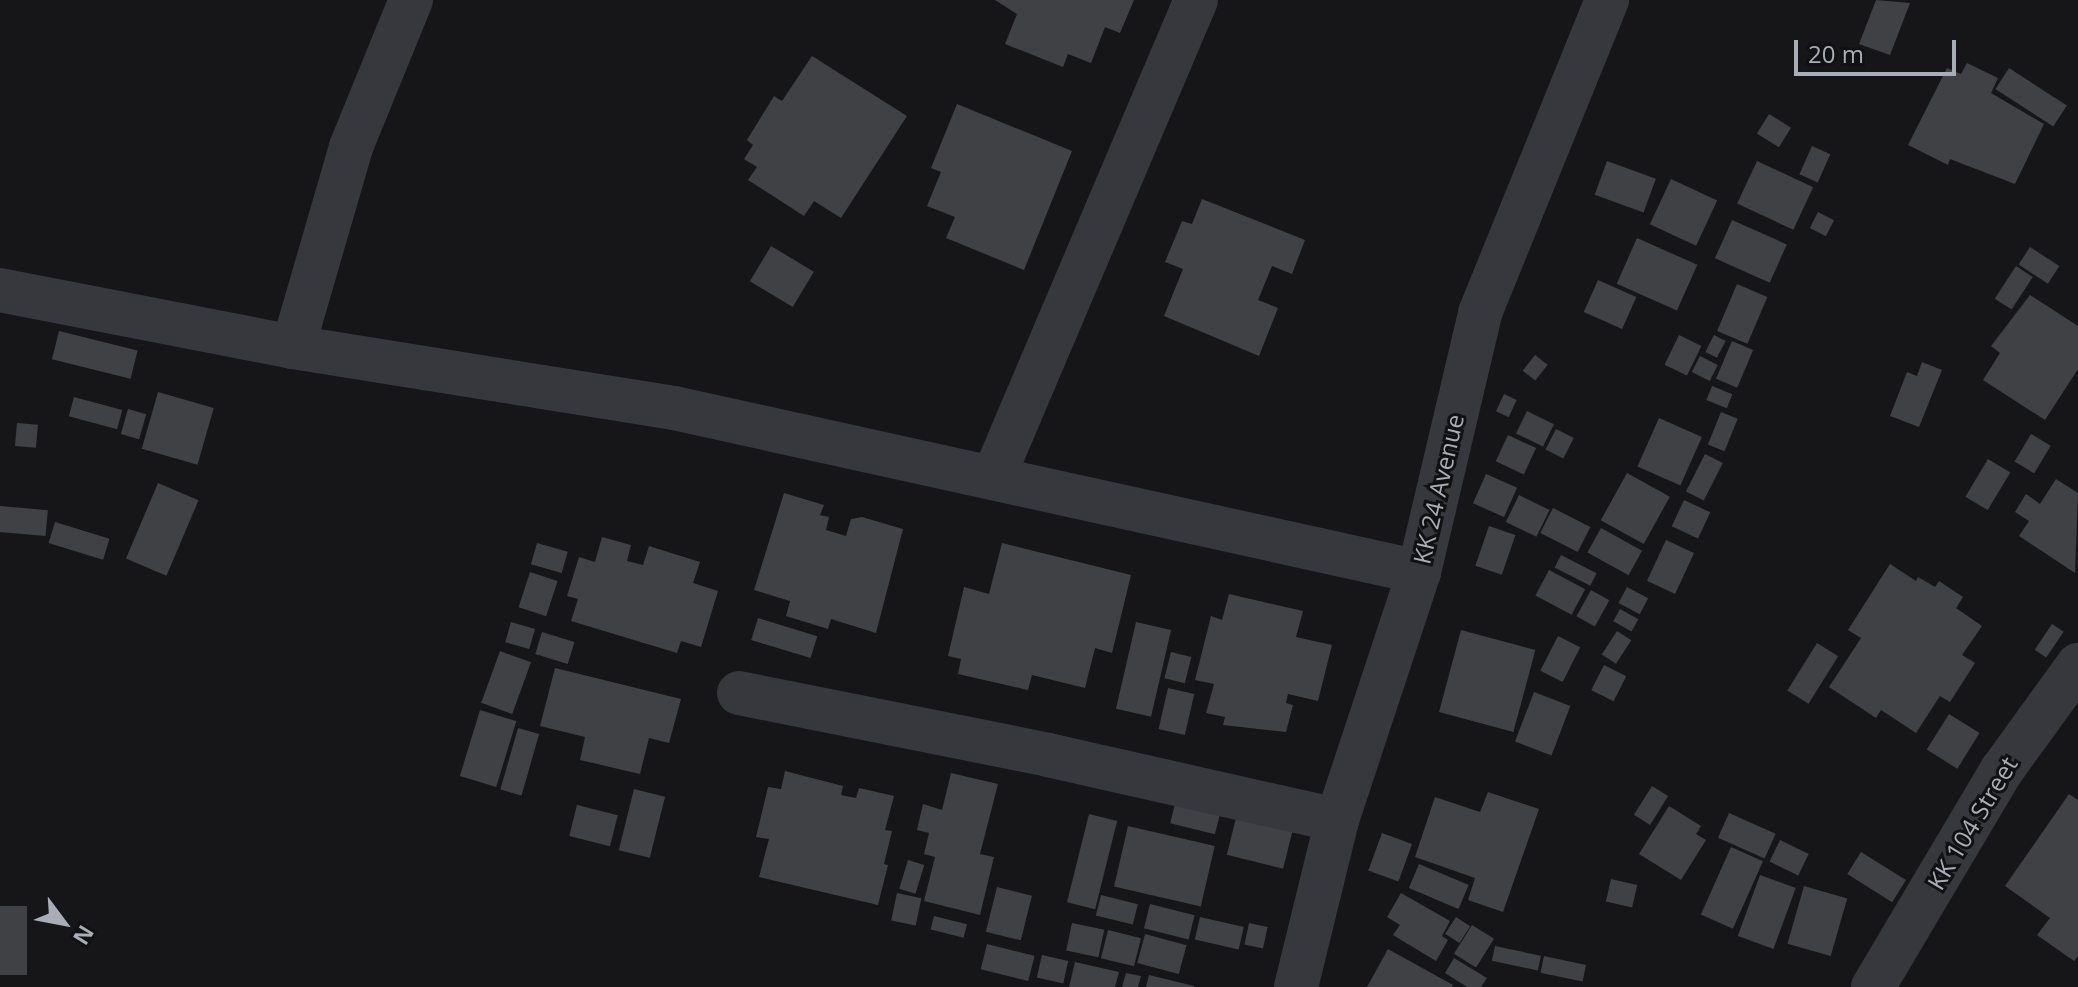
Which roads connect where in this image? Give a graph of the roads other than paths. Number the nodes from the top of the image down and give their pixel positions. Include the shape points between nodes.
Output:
1 (411, 0) edge
2 (1196, 0) edge
3 (1607, 0) edge
4 (0, 290) edge
5 (293, 347) junction
6 (993, 478) junction
7 (1419, 572) junction
8 (2078, 665) edge
9 (739, 693) dead end
10 (1337, 820) junction
11 (1296, 987) edge
12 (1873, 987) edge

1 - 5 street via 351,147
2 - 6 street
3 - 7 street, KK 24 Avenue via 1480,313
4 - 5 street
5 - 6 street via 674,408
6 - 7 street
7 - 10 street, KK 24 Avenue
8 - 12 street, KK 104 Street via 2002,770
9 - 10 street
10 - 11 street, KK 24 Avenue

